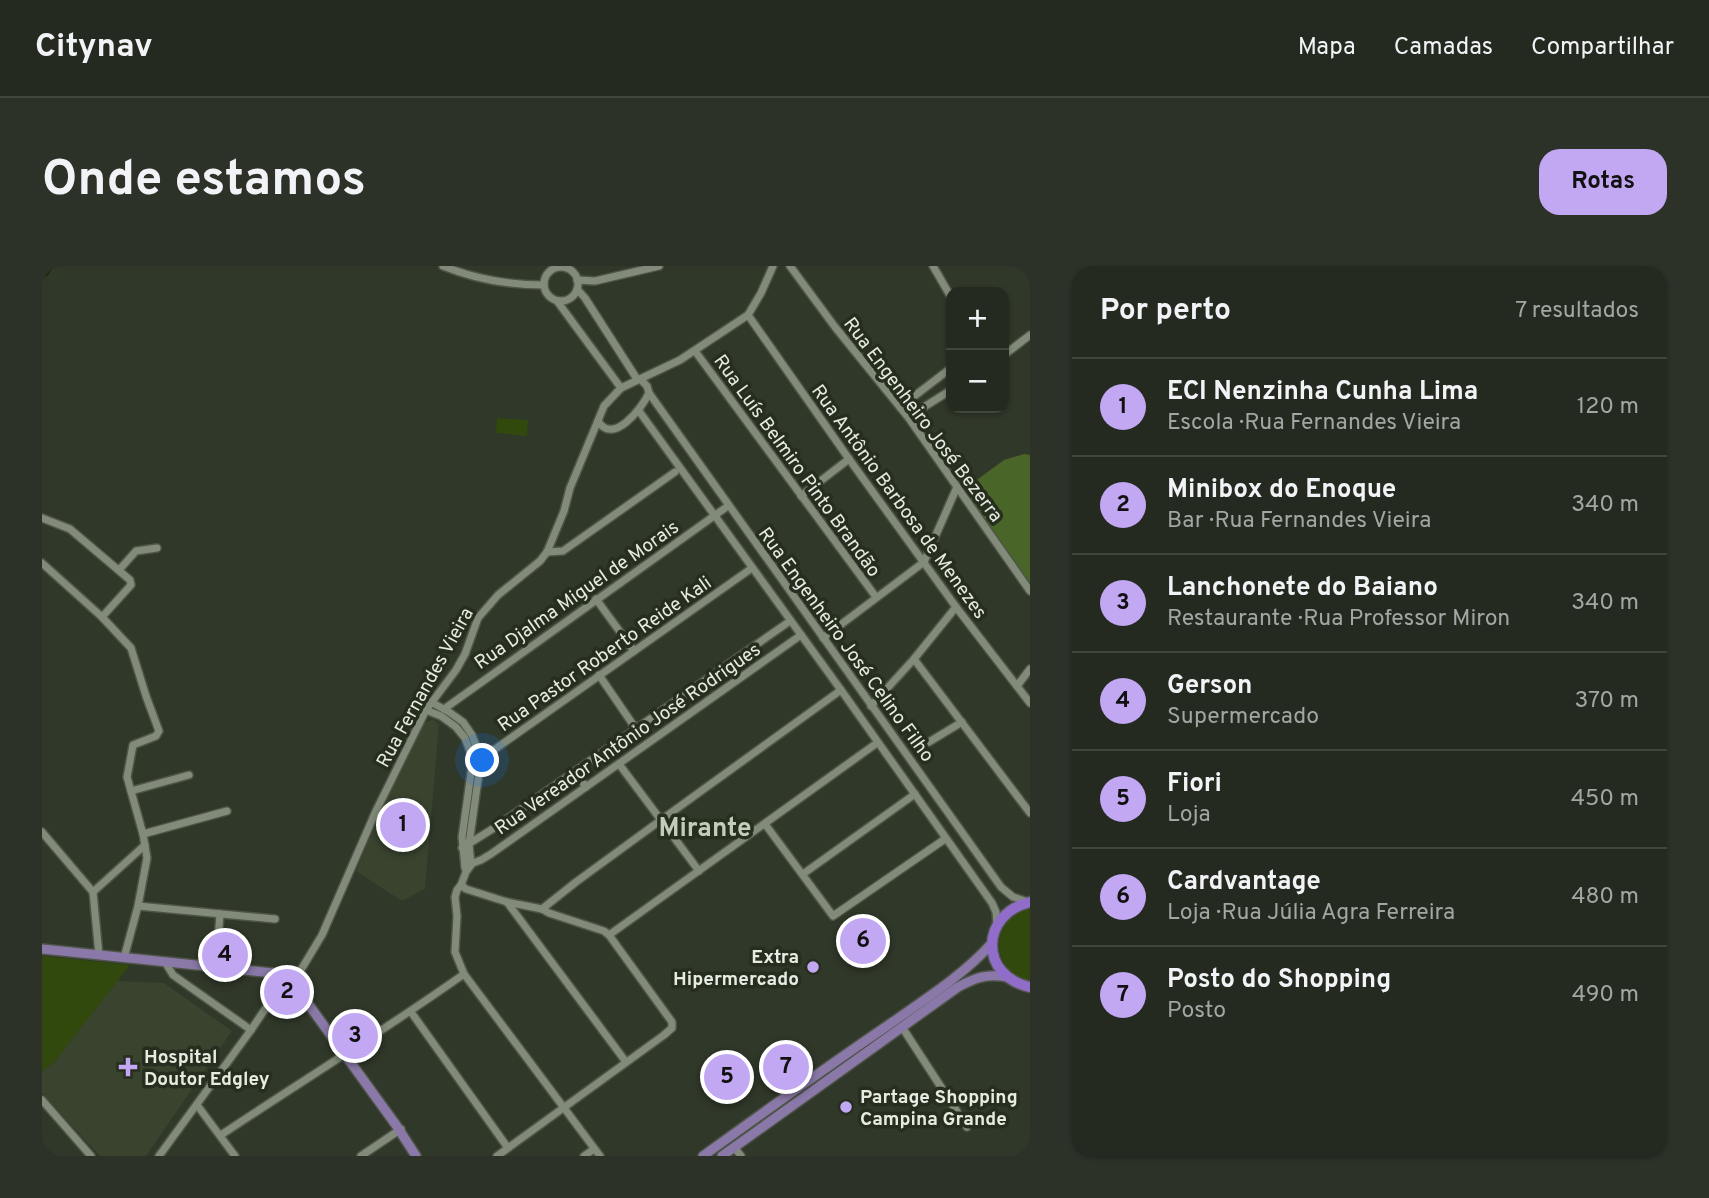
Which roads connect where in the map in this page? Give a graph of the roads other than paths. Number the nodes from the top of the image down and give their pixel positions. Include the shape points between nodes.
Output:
1 (444, 266) edge
2 (659, 266) edge
3 (773, 266) edge
4 (790, 266) edge
5 (933, 266) edge
6 (562, 267) edge
7 (577, 280) junction
8 (595, 281) junction
9 (544, 285) junction
10 (946, 288) edge
11 (577, 289) junction
12 (585, 298) junction
13 (557, 301) junction
14 (748, 315) junction
15 (1030, 335) edge
16 (695, 351) junction
17 (1009, 351) edge
18 (656, 372) junction
19 (946, 372) edge
20 (638, 379) junction
21 (621, 388) junction
22 (648, 390) junction
23 (946, 393) edge
24 (900, 407) junction
25 (639, 411) junction
26 (908, 417) junction
27 (598, 421) junction
28 (849, 459) junction
29 (675, 472) dead end
30 (957, 487) junction
31 (801, 496) junction
32 (728, 506) junction
33 (714, 516) junction
34 (42, 518) edge
35 (157, 548) dead end
36 (547, 552) junction
37 (924, 562) junction
38 (42, 563) edge
39 (752, 568) junction
40 (119, 570) junction
41 (781, 580) junction
42 (768, 589) junction
43 (1030, 591) edge
44 (876, 597) junction
45 (596, 600) junction
46 (956, 607) junction
47 (102, 617) junction
48 (790, 621) junction
49 (801, 635) junction
50 (823, 638) junction
51 (634, 651) junction
52 (914, 659) junction
53 (1030, 669) edge
54 (599, 674) junction
55 (1017, 686) junction
56 (841, 691) junction
57 (686, 694) junction
58 (431, 702) junction
59 (1030, 703) edge
60 (871, 706) junction
61 (444, 709) junction
62 (697, 709) junction
63 (426, 710) junction
64 (962, 722) junction
65 (636, 729) junction
66 (929, 742) dead end
67 (877, 743) junction
68 (472, 746) junction
69 (477, 759) junction
70 (619, 764) junction
71 (913, 764) junction
72 (575, 771) junction
73 (900, 774) junction
74 (189, 775) dead end
75 (586, 787) junction
76 (131, 791) junction
77 (915, 794) junction
78 (227, 811) dead end
79 (1030, 813) edge
80 (661, 820) junction
81 (765, 824) junction
82 (42, 832) edge
83 (143, 834) junction
84 (945, 839) junction
85 (145, 845) junction
86 (466, 846) junction
87 (467, 868) junction
88 (699, 871) junction
89 (803, 874) junction
90 (461, 886) junction
91 (93, 892) junction
92 (507, 902) junction
93 (1029, 902) edge
94 (138, 906) junction
95 (542, 909) junction
96 (220, 914) junction
97 (275, 919) dead end
98 (997, 925) junction
99 (609, 935) junction
100 (992, 943) junction
101 (42, 949) edge
102 (99, 955) junction
103 (124, 958) junction
104 (165, 962) junction
105 (216, 967) junction
106 (464, 974) junction
107 (1007, 977) junction
108 (290, 981) junction
109 (1030, 987) edge
110 (411, 1012) junction
111 (902, 1027) junction
112 (251, 1030) junction
113 (343, 1054) junction
114 (626, 1062) junction
115 (42, 1101) edge
116 (197, 1105) junction
117 (563, 1107) junction
118 (967, 1127) dead end
119 (398, 1128) junction
120 (221, 1135) junction
121 (734, 1147) junction
122 (508, 1148) junction
123 (594, 1149) junction
124 (91, 1156) edge
125 (159, 1156) edge
126 (235, 1156) edge
127 (361, 1156) edge
128 (416, 1156) edge
129 (422, 1156) edge
130 (498, 1156) edge
131 (584, 1156) edge
132 (600, 1156) edge
133 (703, 1156) edge
134 (722, 1156) edge
135 (741, 1156) edge

1 - 9 street via 496,281
2 - 8 street
3 - 14 street
4 - 24 street, Rua Engenheiro José Bezerra
5 - 10 street
6 - 7 street
6 - 9 street via 551,270
7 - 8 street
7 - 11 street
8 - 12 street
9 - 13 street
11 - 12 street
11 - 13 street via 567,300
12 - 20 street
13 - 21 street
14 - 16 street
14 - 28 street, Rua Antônio Barbosa de Menezes
15 - 17 street
16 - 18 street
16 - 31 street, Rua Luís Belmiro Pinto Brandão
18 - 20 street
18 - 22 street
19 - 24 street
20 - 21 street
20 - 22 street, Rua Engenheiro José Celino Filho
21 - 27 street, Rua Fernandes Vieira via 604,406
22 - 25 street
22 - 32 street, Rua Engenheiro José Celino Filho
23 - 26 street
24 - 26 street, Rua Engenheiro José Bezerra
25 - 27 street via 611,430
25 - 33 street, Rua Engenheiro José Celino Filho
26 - 30 street, Rua Engenheiro José Bezerra
27 - 36 street, Rua Fernandes Vieira
28 - 31 street
28 - 37 street, Rua Antônio Barbosa de Menezes
29 - 36 street via 564,551
30 - 37 street
30 - 43 street, Rua Engenheiro José Bezerra
31 - 44 street, Rua Luís Belmiro Pinto Brandão
32 - 33 street, Rua Djalma Miguel de Morais
32 - 41 street, Rua Engenheiro José Celino Filho
33 - 39 street, Rua Engenheiro José Celino Filho
33 - 45 street, Rua Djalma Miguel de Morais
34 - 40 street via 70,529
35 - 40 street via 136,551
36 - 58 street, Rua Fernandes Vieira via 480,615 456,670
37 - 44 street
37 - 46 street, Rua Antônio Barbosa de Menezes
38 - 47 street
39 - 42 street, Rua Engenheiro José Celino Filho
39 - 51 street, Rua Pastor Roberto Reide Kali
40 - 47 street via 131,585
41 - 42 street
41 - 50 street, Rua Engenheiro José Celino Filho
42 - 48 street, Rua Engenheiro José Celino Filho
44 - 50 street
45 - 51 street
45 - 61 street, Rua Djalma Miguel de Morais
46 - 52 street
46 - 55 street, Rua Antônio Barbosa de Menezes
47 - 76 street via 133,651 159,731 132,745 127,777
48 - 49 street, Rua Engenheiro José Celino Filho
48 - 57 street, Rua Vereador Antônio José Rodrigues
49 - 56 street, Rua Engenheiro José Celino Filho
49 - 62 street, Rua Vereador Antônio José Rodrigues
50 - 60 street, Rua Engenheiro José Celino Filho
51 - 54 street, Rua Pastor Roberto Reide Kali
52 - 60 street
52 - 64 street
53 - 55 street
54 - 65 street
54 - 69 street, Rua Pastor Roberto Reide Kali
55 - 59 street, Rua Antônio Barbosa de Menezes
56 - 67 street, Rua Engenheiro José Celino Filho
56 - 80 street
57 - 62 street
57 - 65 street, Rua Vereador Antônio José Rodrigues
58 - 61 street
58 - 63 street, Rua Fernandes Vieira
60 - 71 street, Rua Engenheiro José Celino Filho
61 - 68 street via 463,722 472,735
62 - 70 street, Rua Vereador Antônio José Rodrigues
63 - 68 street via 456,727
63 - 108 street, Rua Fernandes Vieira via 322,935
64 - 66 street
64 - 79 street
65 - 72 street, Rua Vereador Antônio José Rodrigues
67 - 73 street, Rua Engenheiro José Celino Filho
67 - 81 street
68 - 69 street
69 - 86 street
70 - 75 street, Rua Vereador Antônio José Rodrigues
70 - 80 street
71 - 73 street
71 - 93 street, Rua Engenheiro José Celino Filho via 1001,887
72 - 75 street
72 - 86 street, Rua Vereador Antônio José Rodrigues
73 - 77 street, Rua Engenheiro José Celino Filho
74 - 76 street
75 - 87 street, Rua Vereador Antônio José Rodrigues
76 - 83 street
77 - 84 street, Rua Engenheiro José Celino Filho
77 - 89 street
78 - 83 street
80 - 88 street
80 - 95 street
81 - 88 street
81 - 89 street
82 - 91 street
83 - 85 street
84 - 89 street via 833,916
84 - 98 street, Rua Engenheiro José Celino Filho via 992,903
85 - 91 street
85 - 94 street
86 - 87 street
87 - 90 street
88 - 99 street
90 - 92 street
90 - 106 street via 455,897 455,952
91 - 102 street
92 - 95 street
92 - 114 street
93 - 98 highway via 1016,906
94 - 96 street
94 - 103 street
95 - 99 street
96 - 97 street
96 - 105 street
98 - 100 highway
99 - 114 street via 672,1022 664,1035
100 - 107 highway via 996,962
100 - 133 main road via 901,1016
101 - 102 main road
102 - 103 main road
103 - 104 main road
104 - 105 main road
104 - 112 street via 173,975
105 - 108 main road via 273,973
106 - 110 street
106 - 117 street
107 - 109 highway
107 - 111 main road via 974,978
108 - 112 street, Rua Fernandes Vieira
108 - 113 main road
110 - 113 street
110 - 122 street
111 - 118 street
111 - 121 main road
112 - 116 street, Rua Fernandes Vieira
113 - 119 main road
113 - 120 street
114 - 117 street
115 - 124 street
116 - 120 street
116 - 125 street, Rua Fernandes Vieira
117 - 122 street
117 - 123 street
119 - 127 street
119 - 128 main road
119 - 129 main road
120 - 126 street
121 - 134 main road
121 - 135 street
122 - 130 street
123 - 131 street
123 - 132 street

